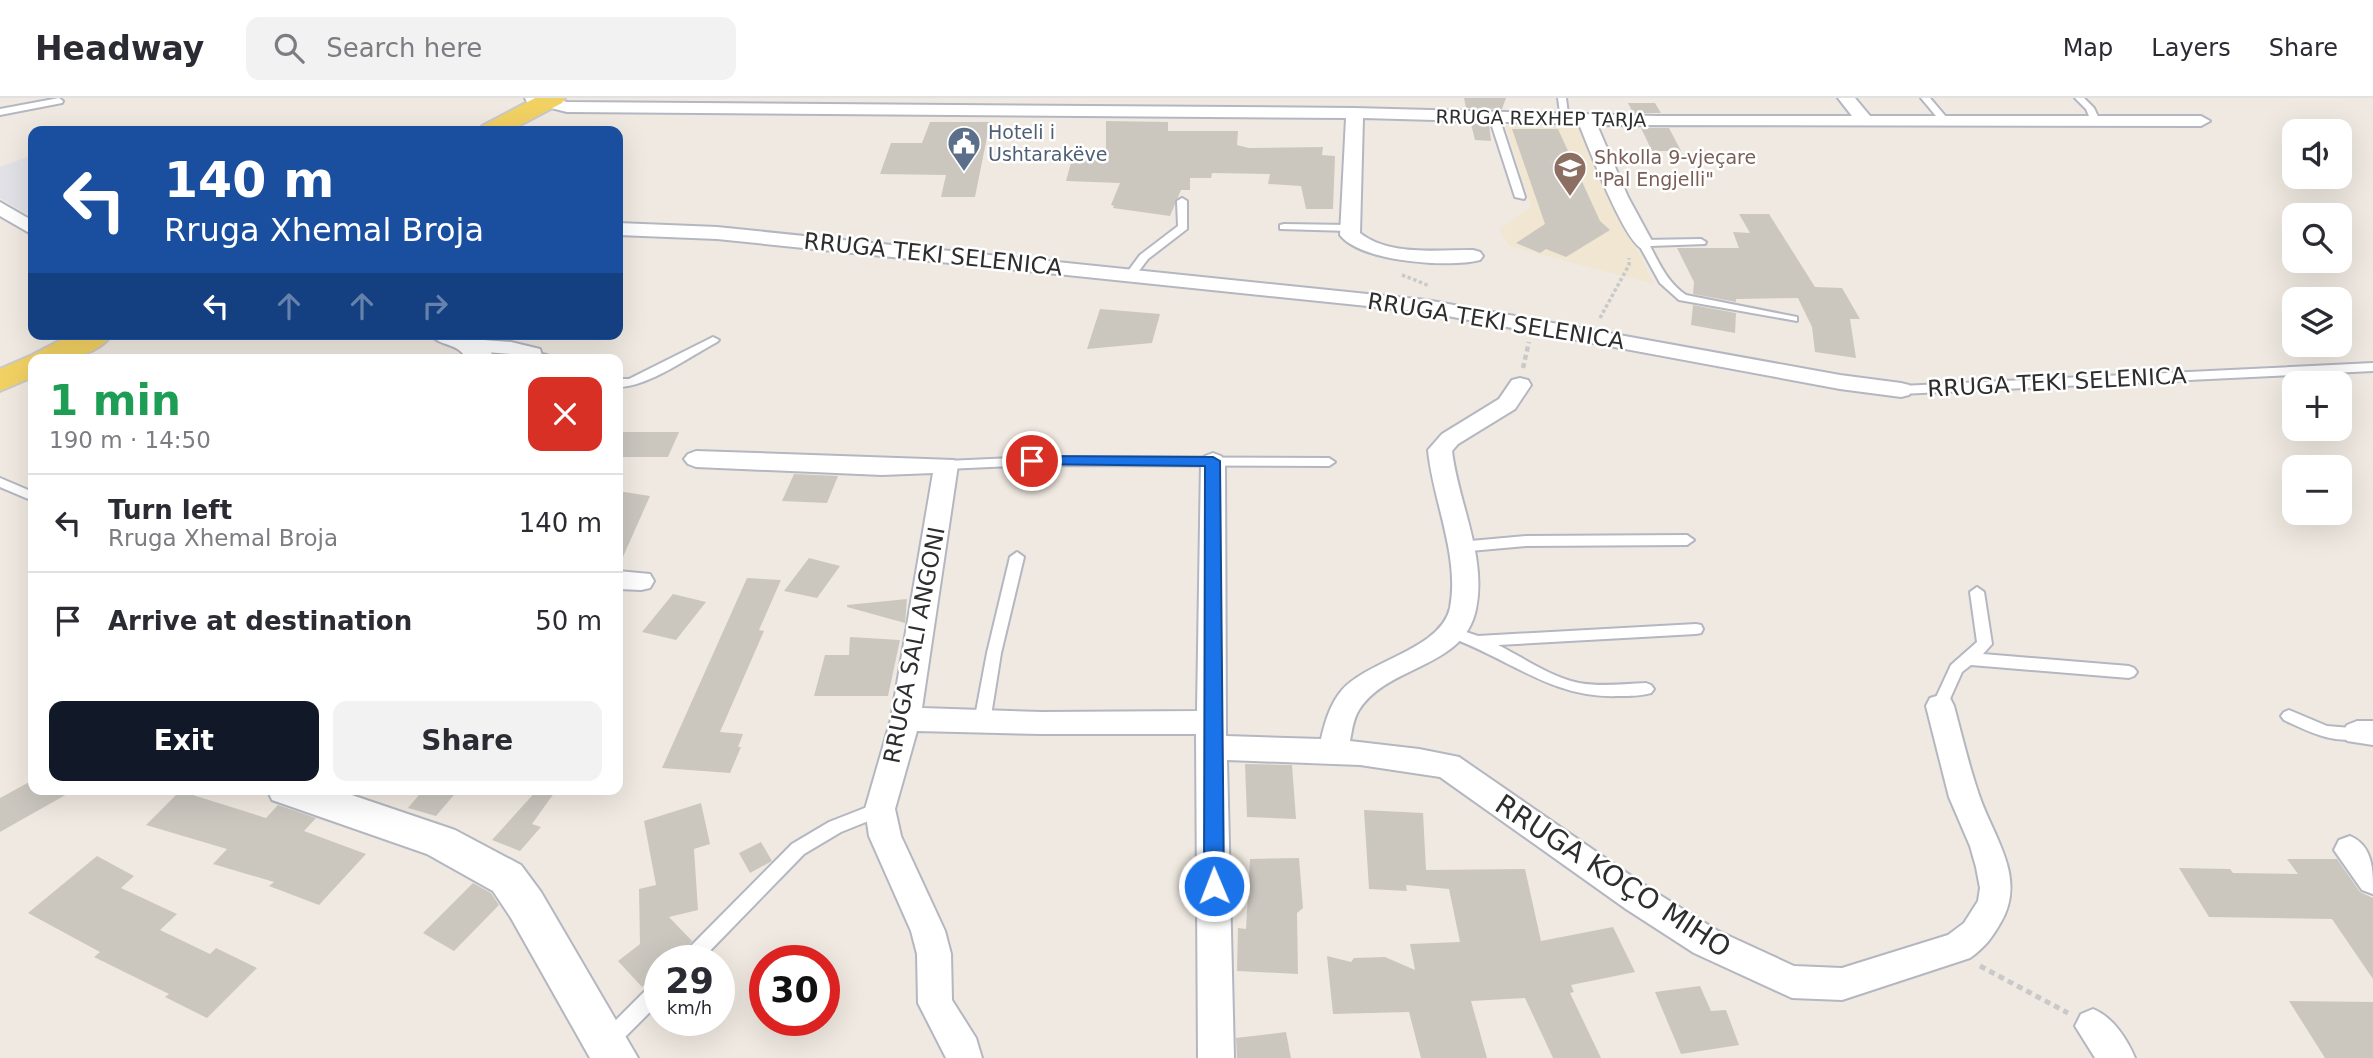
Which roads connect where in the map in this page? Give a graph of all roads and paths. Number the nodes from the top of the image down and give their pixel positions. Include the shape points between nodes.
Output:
1 (1562, 98) edge
2 (1846, 98) edge
3 (1925, 98) edge
4 (2079, 98) edge
5 (544, 100) edge
6 (59, 101) dead end
7 (0, 112) edge
8 (1354, 114) junction
9 (1494, 117) junction
10 (1566, 120) junction
11 (1586, 120) junction
12 (1864, 120) junction
13 (1944, 120) junction
14 (2095, 121) junction
15 (2201, 121) dead end
16 (500, 126) edge
17 (1549, 161) dead end
18 (1562, 161) dead end
19 (1520, 197) dead end
20 (1182, 201) dead end
21 (0, 208) edge
22 (28, 226) edge
23 (1284, 228) dead end
24 (1349, 228) junction
25 (623, 229) edge
26 (1643, 243) junction
27 (1702, 243) dead end
28 (1473, 256) dead end
29 (1131, 274) junction
30 (1623, 276) dead end
31 (1793, 319) dead end
32 (1533, 324) junction
33 (1592, 335) junction
34 (85, 340) edge
35 (454, 340) edge
36 (713, 340) dead end
37 (475, 352) edge
38 (56, 354) edge
39 (529, 354) edge
40 (2373, 367) edge
41 (28, 368) edge
42 (0, 382) edge
43 (623, 383) edge
44 (1520, 384) joint
45 (1901, 390) joint
46 (696, 459) dead end
47 (1213, 461) junction
48 (1329, 462) dead end
49 (946, 466) junction
50 (0, 482) edge
51 (28, 495) edge
52 (1687, 540) dead end
53 (1459, 547) junction
54 (1017, 557) dead end
55 (1977, 592) dead end
56 (1696, 629) dead end
57 (1454, 633) junction
58 (1480, 641) junction
59 (1970, 659) junction
60 (2129, 672) dead end
61 (1646, 689) dead end
62 (1940, 706) joint
63 (2289, 716) dead end
64 (906, 719) junction
65 (982, 722) junction
66 (2365, 733) edge
67 (1212, 735) junction
68 (1334, 752) junction
69 (304, 795) edge
70 (880, 808) junction
71 (2350, 850) dead end
72 (2373, 880) edge
73 (704, 945) edge
74 (1958, 947) junction
75 (644, 1009) edge
76 (2093, 1026) joint
77 (611, 1050) edge
78 (964, 1058) edge
79 (1216, 1058) edge
80 (2117, 1058) edge

1 - 10 lane
2 - 12 street
3 - 13 lane
4 - 14 lane
5 - 8 street, RRUGA REXHEP TARJA via 568,107
5 - 16 main road
6 - 7 lane
8 - 9 street, RRUGA REXHEP TARJA
8 - 24 street via 1357,133
9 - 10 street, RRUGA REXHEP TARJA
9 - 19 lane
10 - 11 street, RRUGA REXHEP TARJA
11 - 12 street, RRUGA REXHEP TARJA
11 - 26 street
12 - 13 street, RRUGA REXHEP TARJA
13 - 14 street, RRUGA REXHEP TARJA
14 - 15 street, RRUGA REXHEP TARJA
17 - 18 path
20 - 29 lane via 1183,226 1144,257
21 - 22 street
23 - 24 lane
24 - 28 street via 1350,235 1366,247
25 - 29 street, RRUGA TEKI SELENICA via 716,233
26 - 27 lane
26 - 31 lane via 1663,281 1683,298
29 - 32 street, RRUGA TEKI SELENICA via 1426,306
30 - 33 path
32 - 33 street, RRUGA TEKI SELENICA
32 - 44 path
33 - 45 street, RRUGA TEKI SELENICA
34 - 38 main road
35 - 37 street
36 - 43 lane
37 - 39 street via 512,348
40 - 45 lane, RRUGA TEKI SELENICA
41 - 42 main road
44 - 53 street via 1507,404 1440,450
46 - 49 street
47 - 48 lane
47 - 49 lane
47 - 67 street
49 - 64 street, RRUGA SALI ANGONI
50 - 51 lane
52 - 53 lane via 1526,541
53 - 57 street via 1465,589
54 - 65 lane
55 - 59 lane via 1985,644
56 - 58 lane
57 - 58 lane
57 - 68 street via 1353,696 1339,720
58 - 61 lane via 1570,687
59 - 60 lane
59 - 62 lane via 1956,669
62 - 74 street, RRUGA KOÇO MIHO via 1964,797 1986,846 1996,888 1985,921
63 - 66 lane via 2325,732
64 - 65 street
64 - 70 street, RRUGA SALI ANGONI
65 - 67 street, RRUGA KOÇO MIHO
67 - 68 street, RRUGA KOÇO MIHO
67 - 79 street
68 - 74 street, RRUGA KOÇO MIHO via 1448,766 1706,942 1792,982 1842,984
69 - 77 street via 441,842 507,877
70 - 73 lane via 798,849
70 - 78 street, RRUGA SALI ANGONI via 885,836 928,931 934,954 935,1003
71 - 72 street
74 - 76 path via 1980,967
75 - 77 lane
76 - 80 street

